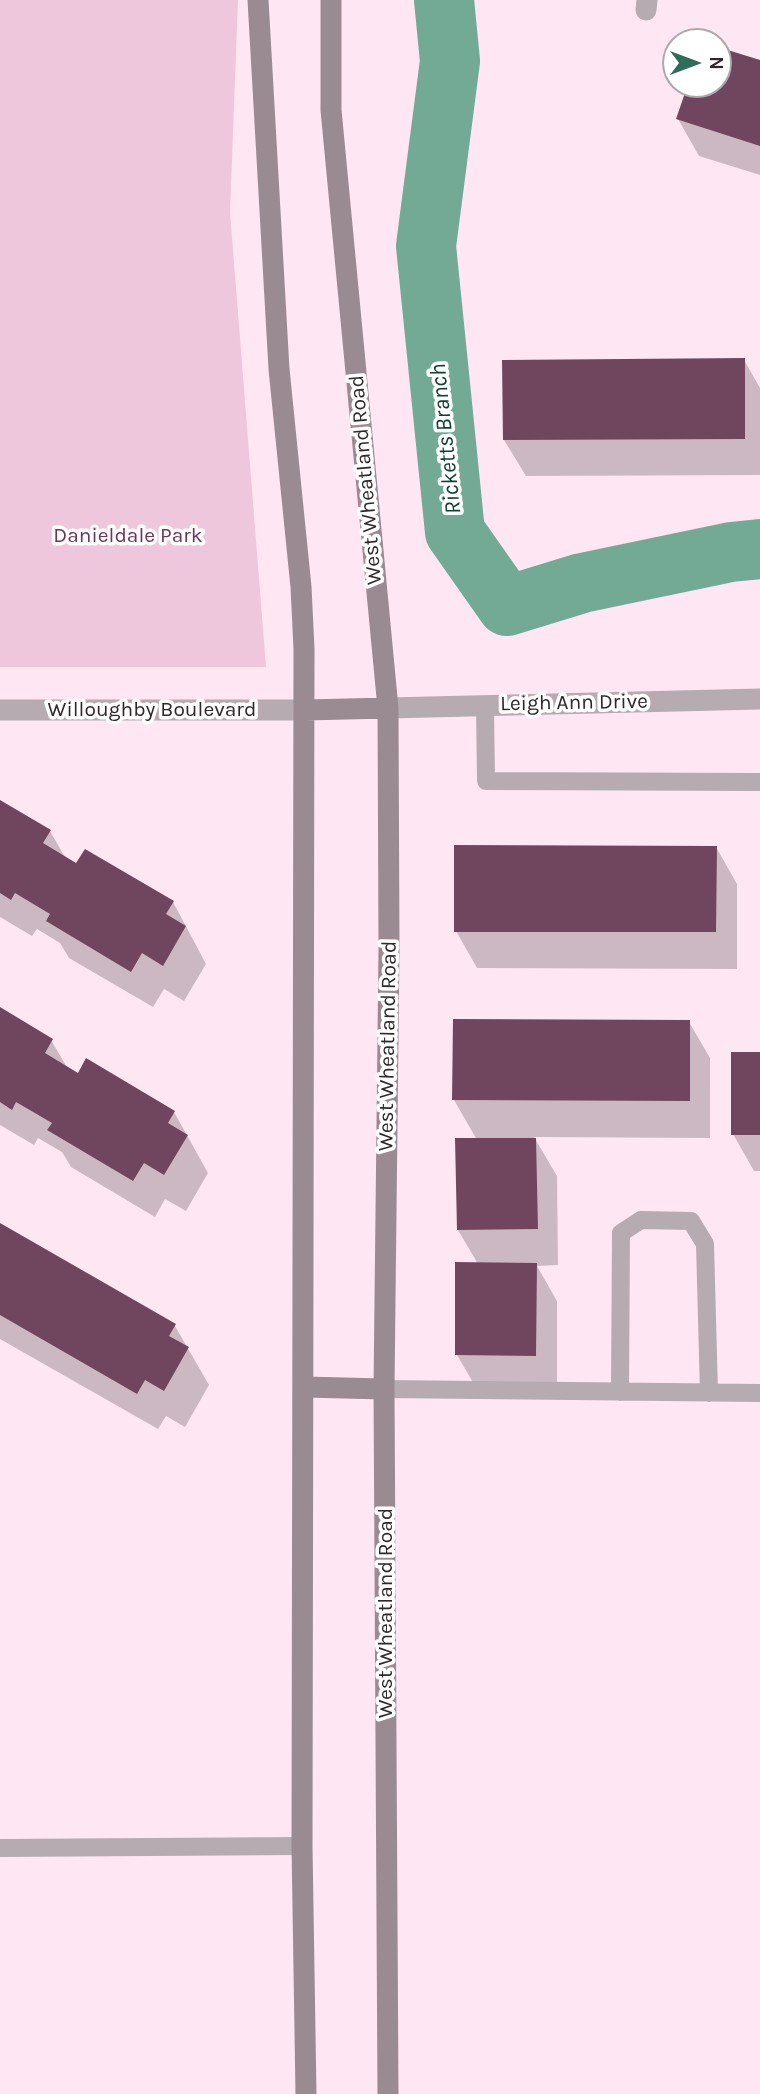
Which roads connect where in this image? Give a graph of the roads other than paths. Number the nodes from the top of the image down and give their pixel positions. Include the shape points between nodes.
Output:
1 (258, 0) edge
2 (331, 0) edge
3 (760, 699) edge
4 (485, 705) junction
5 (388, 708) junction
6 (0, 710) edge
7 (305, 710) junction
8 (760, 782) edge
9 (304, 1387) junction
10 (384, 1389) junction
11 (620, 1392) junction
12 (709, 1393) junction
13 (760, 1393) edge
14 (302, 1846) junction
15 (0, 1848) edge
16 (306, 2094) edge
17 (388, 2094) edge

1 - 7 main road via 279,369 301,587
2 - 5 main road, West Wheatland Road via 331,110
3 - 4 street, Leigh Ann Drive
4 - 5 street, Leigh Ann Drive
4 - 8 lane via 486,781
5 - 7 main road
5 - 10 main road, West Wheatland Road
6 - 7 street, Willoughby Boulevard
7 - 9 main road
9 - 10 main road
9 - 14 main road
10 - 11 lane
10 - 17 main road, West Wheatland Road
11 - 12 lane
11 - 12 lane via 621,1233 641,1220 691,1221 705,1244
12 - 13 lane
14 - 15 lane
14 - 16 main road

